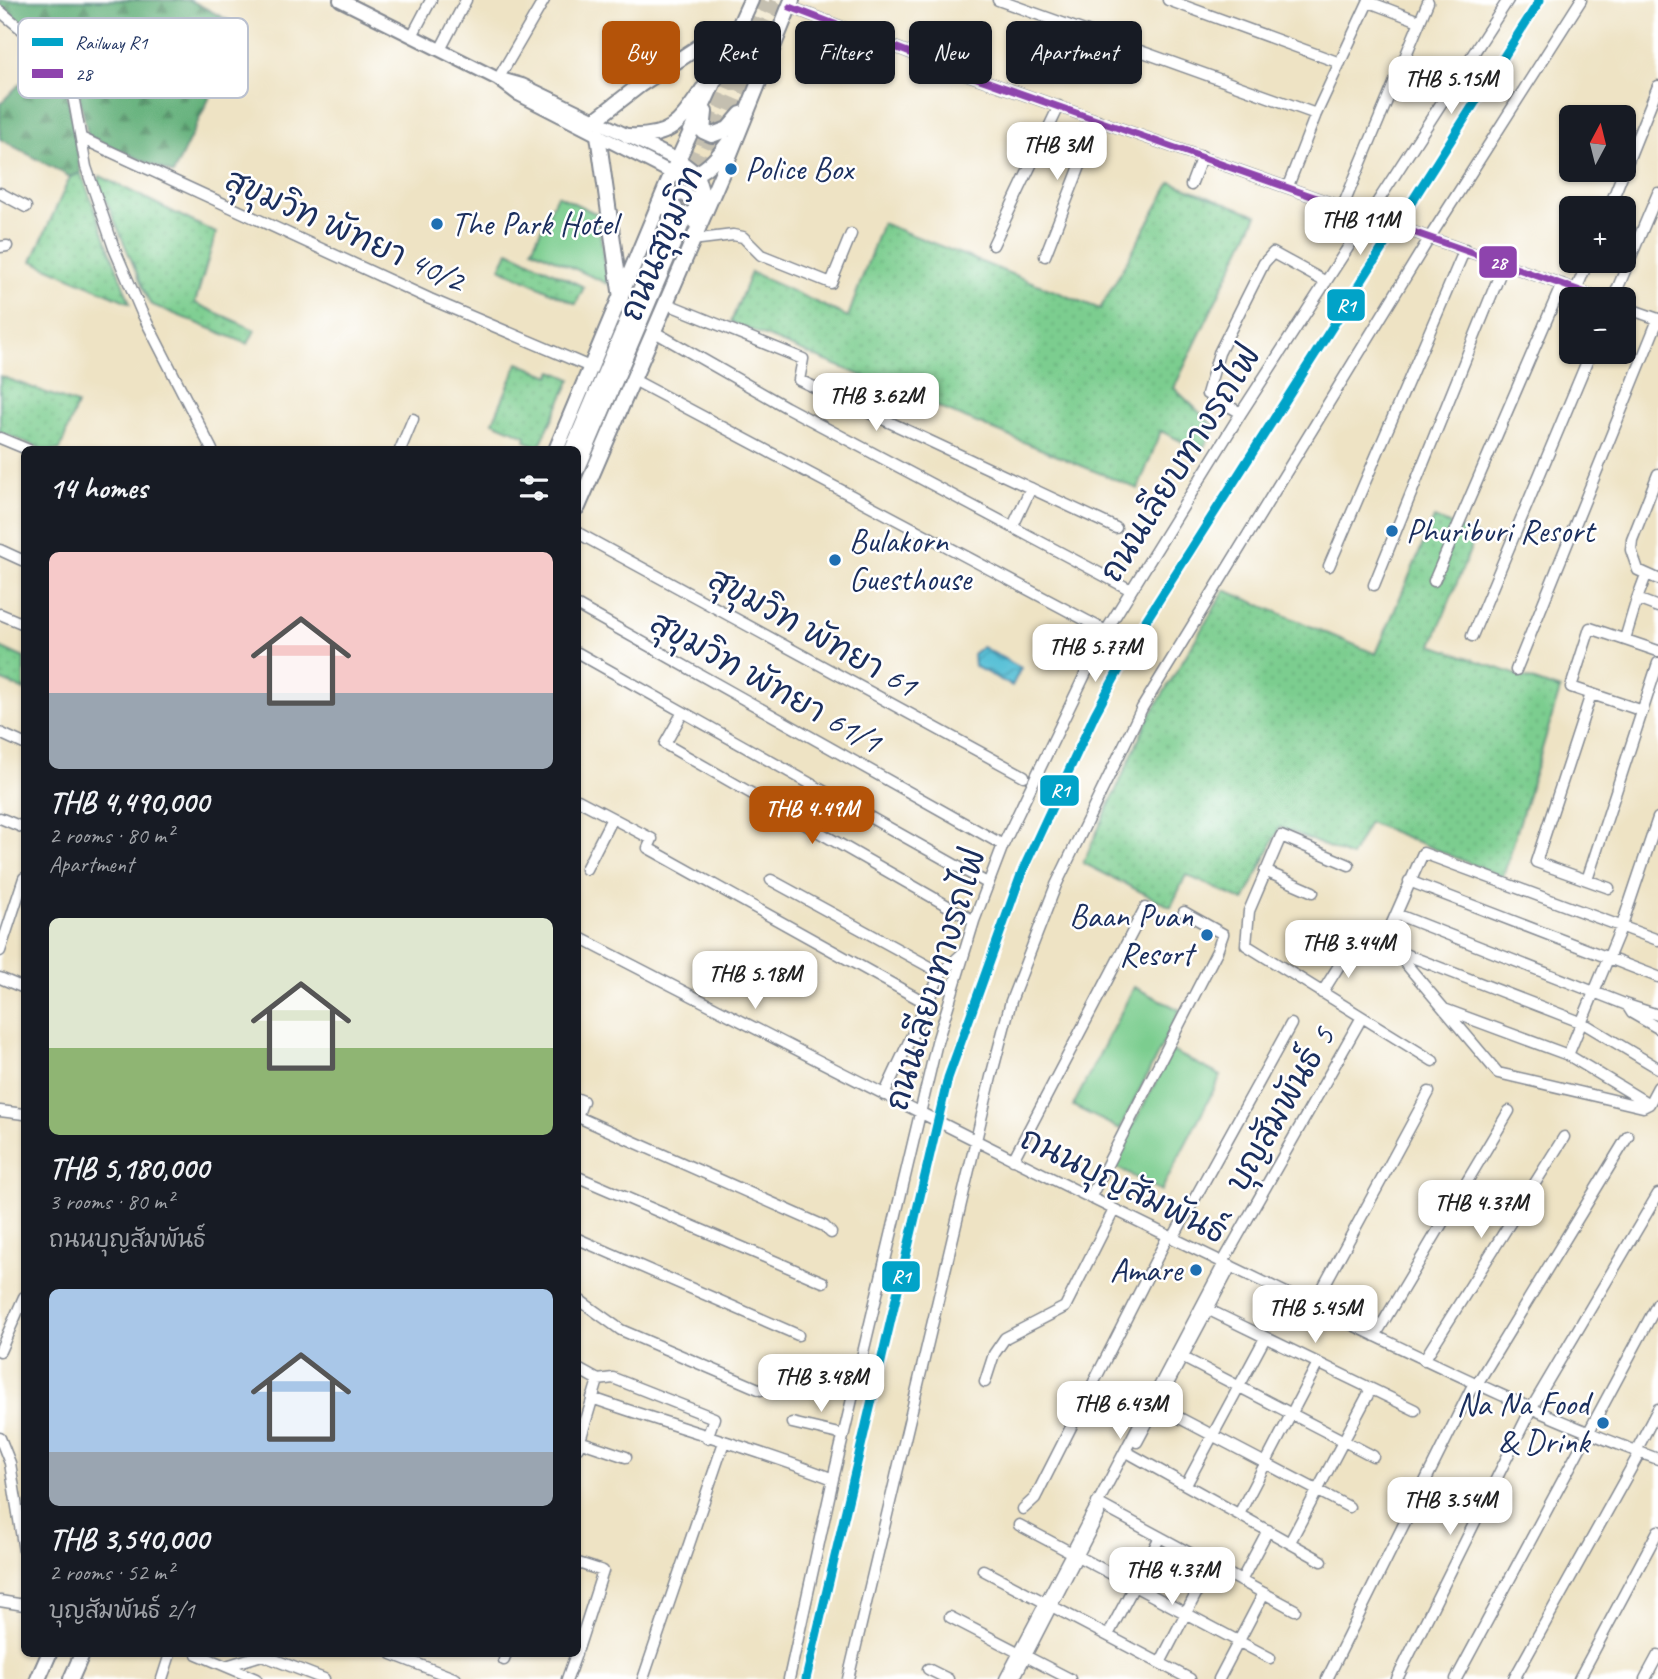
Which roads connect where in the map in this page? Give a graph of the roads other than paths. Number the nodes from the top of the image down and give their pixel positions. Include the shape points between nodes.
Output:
1 (340, 0) edge
2 (431, 0) edge
3 (466, 0) edge
4 (544, 0) edge
5 (751, 0) edge
6 (998, 0) edge
7 (1168, 0) edge
8 (1508, 0) edge
9 (1581, 0) edge
10 (1369, 1) edge
11 (1428, 2) dead end
12 (791, 3) edge
13 (2, 16) edge
14 (742, 21) edge
15 (1419, 21) junction
16 (18, 29) edge
17 (412, 36) junction
18 (694, 49) edge
19 (440, 50) junction
20 (1340, 63) junction
21 (498, 79) junction
22 (706, 84) edge
23 (713, 84) edge
24 (1658, 86) edge
25 (709, 94) junction
26 (73, 98) edge
27 (1059, 106) junction
28 (747, 108) junction
29 (1316, 114) junction
30 (1098, 120) junction
31 (741, 125) junction
32 (597, 127) junction
33 (628, 136) junction
34 (80, 138) junction
35 (1202, 156) junction
36 (675, 167) junction
37 (696, 174) junction
38 (1191, 185) dead end
39 (1287, 186) junction
40 (0, 193) edge
41 (1658, 193) edge
42 (1614, 196) edge
43 (1343, 206) junction
44 (26, 207) dead end
45 (706, 208) junction
46 (1368, 216) junction
47 (654, 220) junction
48 (851, 234) dead end
49 (1430, 237) junction
50 (693, 238) junction
51 (993, 245) dead end
52 (1465, 249) junction
53 (1045, 256) dead end
54 (1504, 264) junction
55 (1326, 282) junction
56 (1562, 284) junction
57 (1569, 287) edge
58 (1619, 287) edge
59 (621, 298) junction
60 (665, 303) junction
61 (1636, 311) edge
62 (1658, 319) edge
63 (653, 331) junction
64 (1586, 364) edge
65 (590, 367) junction
66 (632, 379) junction
67 (1241, 412) junction
68 (413, 419) dead end
69 (0, 438) edge
70 (210, 446) edge
71 (402, 446) edge
72 (558, 446) edge
73 (574, 446) edge
74 (21, 447) edge
75 (581, 461) edge
76 (1658, 474) edge
77 (1031, 488) junction
78 (581, 500) edge
79 (1013, 526) junction
80 (1116, 528) dead end
81 (581, 535) edge
82 (0, 551) edge
83 (21, 560) edge
84 (1329, 566) dead end
85 (1646, 575) junction
86 (1658, 579) edge
87 (1434, 581) dead end
88 (1374, 584) dead end
89 (1131, 590) junction
90 (1637, 599) junction
91 (1658, 607) edge
92 (581, 608) edge
93 (0, 614) edge
94 (21, 623) edge
95 (1106, 631) junction
96 (1472, 636) dead end
97 (1625, 639) junction
98 (1658, 651) edge
99 (581, 655) edge
100 (1658, 663) edge
101 (1516, 670) dead end
102 (1591, 694) junction
103 (1643, 711) junction
104 (683, 712) junction
105 (0, 733) edge
106 (21, 743) edge
107 (1024, 776) dead end
108 (581, 802) edge
109 (0, 818) edge
110 (612, 818) junction
111 (1658, 818) edge
112 (21, 827) edge
113 (1003, 845) junction
114 (1349, 866) dead end
115 (586, 869) dead end
116 (1265, 872) junction
117 (771, 880) dead end
118 (1587, 880) junction
119 (1409, 881) junction
120 (987, 883) junction
121 (21, 887) edge
122 (1609, 888) dead end
123 (1313, 892) dead end
124 (1145, 908) dead end
125 (1184, 912) dead end
126 (1396, 914) junction
127 (974, 921) junction
128 (1622, 926) junction
129 (1657, 938) edge
130 (581, 939) edge
131 (1393, 950) junction
132 (0, 951) edge
133 (1348, 951) dead end
134 (964, 952) junction
135 (1609, 957) junction
136 (941, 973) junction
137 (1658, 977) edge
138 (0, 978) edge
139 (21, 987) edge
140 (1595, 991) junction
141 (1322, 993) junction
142 (928, 1004) junction
143 (1627, 1005) junction
144 (1444, 1009) junction
145 (1658, 1015) edge
146 (1362, 1017) junction
147 (1583, 1023) junction
148 (1291, 1024) dead end
149 (1658, 1028) edge
150 (1568, 1055) junction
151 (1433, 1061) dead end
152 (1658, 1068) edge
153 (1658, 1087) edge
154 (1429, 1092) dead end
155 (884, 1095) junction
156 (1649, 1104) junction
157 (0, 1111) edge
158 (1509, 1111) dead end
159 (919, 1113) junction
160 (21, 1114) edge
161 (581, 1116) edge
162 (1628, 1136) dead end
163 (1564, 1137) dead end
164 (974, 1141) junction
165 (1013, 1160) junction
166 (581, 1178) edge
167 (1658, 1194) edge
168 (1090, 1198) junction
169 (1114, 1210) junction
170 (831, 1233) dead end
171 (1171, 1237) junction
172 (581, 1239) edge
173 (1226, 1264) junction
174 (823, 1282) dead end
175 (581, 1301) edge
176 (1658, 1303) edge
177 (21, 1304) edge
178 (1313, 1306) junction
179 (1205, 1309) junction
180 (798, 1335) dead end
181 (1375, 1336) junction
182 (1265, 1338) junction
183 (0, 1351) edge
184 (1180, 1356) junction
185 (1424, 1360) junction
186 (1318, 1363) junction
187 (581, 1371) edge
188 (598, 1380) junction
189 (985, 1382) dead end
190 (1475, 1384) junction
191 (1240, 1387) junction
192 (1371, 1389) junction
193 (761, 1390) dead end
194 (592, 1398) junction
195 (1154, 1404) junction
196 (1531, 1409) junction
197 (1658, 1409) edge
198 (1415, 1410) dead end
199 (1292, 1414) junction
200 (792, 1423) dead end
201 (1590, 1433) junction
202 (581, 1434) edge
203 (843, 1434) junction
204 (1213, 1436) junction
205 (0, 1438) edge
206 (707, 1438) junction
207 (1345, 1441) junction
208 (724, 1442) junction
209 (581, 1445) edge
210 (1638, 1452) junction
211 (1127, 1453) junction
212 (1373, 1456) dead end
213 (626, 1457) dead end
214 (1658, 1459) edge
215 (1265, 1463) junction
216 (833, 1479) junction
217 (1186, 1485) junction
218 (1318, 1491) junction
219 (1100, 1505) junction
220 (1349, 1507) dead end
221 (1023, 1509) dead end
222 (1238, 1514) junction
223 (1020, 1525) dead end
224 (1268, 1530) junction
225 (21, 1531) edge
226 (1658, 1531) edge
227 (1160, 1537) junction
228 (1290, 1542) junction
229 (1074, 1555) junction
230 (1322, 1561) dead end
231 (581, 1564) edge
232 (1211, 1565) junction
233 (983, 1570) dead end
234 (1241, 1581) junction
235 (1134, 1586) junction
236 (1264, 1593) junction
237 (0, 1601) edge
238 (1049, 1603) junction
239 (21, 1604) edge
240 (1295, 1610) dead end
241 (1186, 1614) junction
242 (950, 1617) dead end
243 (1108, 1635) junction
244 (581, 1639) edge
245 (1239, 1642) junction
246 (1022, 1653) junction
247 (1658, 1655) edge
248 (48, 1657) edge
249 (81, 1657) edge
250 (169, 1657) edge
251 (204, 1657) edge
252 (255, 1657) edge
253 (267, 1657) edge
254 (400, 1657) edge
255 (575, 1657) edge
256 (1270, 1658) dead end
257 (1160, 1663) junction
258 (226, 1666) junction
259 (928, 1669) dead end
260 (38, 1679) edge
261 (71, 1679) edge
262 (162, 1679) edge
263 (256, 1679) edge
264 (324, 1679) edge
265 (456, 1679) edge
266 (567, 1679) edge
267 (643, 1679) edge
268 (789, 1679) edge
269 (848, 1679) edge
270 (948, 1679) edge
271 (1005, 1679) edge
272 (1014, 1679) edge
273 (1070, 1679) edge
274 (1190, 1679) edge
275 (1219, 1679) edge
276 (1327, 1679) edge
277 (1397, 1679) edge
278 (1456, 1679) edge
279 (1514, 1679) edge
280 (1579, 1679) edge
281 (1645, 1679) edge

1 - 17 main road
2 - 17 street
3 - 19 street
4 - 21 street
5 - 14 highway, ถนนสุขุมวิท
6 - 29 street
7 - 20 street
8 - 46 street, ถนนเลียบทางรถไฟ
9 - 49 street
10 - 15 street
10 - 20 street
11 - 15 street
12 - 27 street
12 - 28 highway, ถนนสุขุมวิท
13 - 16 street
15 - 43 street
17 - 19 main road
18 - 32 highway via 640,85
19 - 21 main road
20 - 29 street
21 - 32 main road via 518,94
22 - 33 highway via 679,124 657,134
23 - 25 highway, ถนนสุขุมวิท
24 - 42 street
25 - 28 highway via 703,123 707,134 728,129
25 - 36 highway, ถนนสุขุมวิท
26 - 34 street
27 - 30 street
27 - 51 street
28 - 31 highway, ถนนสุขุมวิท
29 - 39 street
30 - 35 street
30 - 53 street
31 - 37 highway via 718,158
31 - 45 highway, ถนนสุขุมวิท
32 - 33 main road
32 - 36 main road
32 - 59 highway
33 - 36 main road
34 - 65 street, สุขุมวิท พัทยา 40/2 via 430,299
34 - 70 street via 114,248
35 - 38 street
35 - 39 street
36 - 37 highway
36 - 47 highway, ถนนสุขุมวิท
37 - 45 highway
39 - 43 street
40 - 44 street
41 - 58 street
43 - 46 street
45 - 50 highway, ถนนสุขุมวิท
46 - 49 street
46 - 55 street, ถนนเลียบทางรถไฟ
47 - 50 highway via 672,196 684,193 696,202
47 - 59 highway, ถนนสุขุมวิท
48 - 50 street via 831,283 761,255 743,237
49 - 52 street
49 - 164 street via 1142,708 1056,885 1011,1001
50 - 60 highway, ถนนสุขุมวิท
52 - 54 street
52 - 84 street
54 - 56 street
54 - 88 street
55 - 67 street, ถนนเลียบทางรถไฟ
55 - 67 street via 1273,253 1264,263 1219,353 1207,394
56 - 57 street
56 - 87 street
59 - 65 highway, ถนนสุขุมวิท
60 - 63 highway, ถนนสุขุมวิท
60 - 77 street via 803,359 799,380
61 - 62 street
62 - 101 street
63 - 66 highway, ถนนสุขุมวิท
63 - 79 street
64 - 96 street
65 - 72 highway, ถนนสุขุมวิท
66 - 78 highway, ถนนสุขุมวิท
66 - 95 street
67 - 89 street, ถนนเลียบทางรถไฟ
68 - 71 street
69 - 74 street
73 - 75 highway, ถนนสุขุมวิท via 681,211
76 - 85 street via 1631,550 1638,570
77 - 79 street
77 - 80 street
79 - 89 street
81 - 107 street, สุขุมวิท พัทยา 61
82 - 83 street
85 - 86 street
85 - 90 street
89 - 95 street, ถนนเลียบทางรถไฟ
90 - 91 street
90 - 97 street
92 - 113 street, สุขุมวิท พัทยา 61/1
93 - 94 street
95 - 113 street, ถนนเลียบทางรถไฟ
97 - 98 street
97 - 102 street via 1590,628 1572,687
99 - 104 street
100 - 103 street
102 - 103 street
102 - 118 street via 1536,862
103 - 118 street
104 - 120 street
104 - 127 street via 665,744
105 - 106 street
108 - 110 street
109 - 112 street
110 - 115 street
110 - 142 street via 652,839 648,848
111 - 128 street
113 - 120 street, ถนนเลียบทางรถไฟ
114 - 116 street via 1281,836
116 - 123 street
116 - 141 street via 1249,911 1246,945
117 - 136 street
118 - 122 street
119 - 126 street
119 - 128 street via 1423,853
119 - 135 street
120 - 127 street, ถนนเลียบทางรถไฟ
121 - 132 street
124 - 165 street
125 - 168 street via 1223,934
126 - 131 street via 1385,939
126 - 140 street
127 - 134 street, ถนนเลียบทางรถไฟ
128 - 129 street
128 - 135 street
130 - 155 street, ถนนบุญสัมพันธ์
131 - 144 street
131 - 147 street
133 - 141 street
134 - 136 street
134 - 159 street, ถนนเลียบทางรถไฟ
135 - 137 street
135 - 140 street
136 - 142 street
138 - 139 street
140 - 143 street
140 - 147 street
141 - 146 street
142 - 155 street
143 - 145 street
143 - 149 street
144 - 150 street
144 - 156 street via 1498,1073 1643,1107
146 - 151 street
146 - 173 street, บุญสัมพันธ์ 5
147 - 150 street
147 - 152 street
148 - 171 street
150 - 156 street
153 - 156 street
154 - 178 street
155 - 159 street, ถนนบุญสัมพันธ์
157 - 160 street
158 - 181 street
159 - 164 street, ถนนบุญสัมพันธ์
159 - 203 street, ถนนเลียบทางรถไฟ
161 - 170 street
162 - 190 street
163 - 185 street
164 - 165 street, ถนนบุญสัมพันธ์
164 - 269 street
165 - 168 street, ถนนบุญสัมพันธ์
166 - 174 street
167 - 196 street
168 - 169 street, ถนนบุญสัมพันธ์
169 - 171 street, ถนนบุญสัมพันธ์
169 - 189 street via 1065,1307 1005,1338
171 - 173 street, ถนนบุญสัมพันธ์
171 - 221 street via 1035,1498
172 - 180 street
173 - 178 street, ถนนบุญสัมพันธ์
173 - 179 street, บุญสัมพันธ์ 5
175 - 193 street via 621,1330
176 - 201 street
177 - 183 street
178 - 181 street, ถนนบุญสัมพันธ์
179 - 182 street
179 - 184 street, บุญสัมพันธ์ 5
181 - 185 street, ถนนบุญสัมพันธ์
182 - 186 street
182 - 191 street
184 - 191 street
184 - 195 street, บุญสัมพันธ์ 5
185 - 190 street, ถนนบุญสัมพันธ์
186 - 192 street
186 - 199 street
187 - 188 street
188 - 194 street
188 - 206 street via 613,1377 713,1418
190 - 196 street, ถนนบุญสัมพันธ์
190 - 276 street
191 - 199 street
191 - 204 street
192 - 198 street
192 - 207 street
194 - 202 street
194 - 206 street
195 - 204 street
195 - 211 street, บุญสัมพันธ์ 5
196 - 201 street, ถนนบุญสัมพันธ์
196 - 277 street
197 - 210 street
199 - 207 street
199 - 215 street
200 - 203 street
201 - 210 street, ถนนบุญสัมพันธ์
201 - 278 street
203 - 216 street, ถนนเลียบทางรถไฟ
204 - 215 street
204 - 217 street
205 - 225 street via 10,1463
206 - 208 street
207 - 212 street
207 - 218 street
208 - 216 street
208 - 267 street
209 - 213 street
210 - 214 street, ถนนบุญสัมพันธ์
210 - 279 street
211 - 217 street
211 - 219 street, บุญสัมพันธ์ 5
215 - 218 street
215 - 222 street
216 - 268 street, ถนนเลียบทางรถไฟ
217 - 222 street
218 - 220 street
218 - 228 street
219 - 227 street
219 - 229 street, บุญสัมพันธ์ 5
222 - 224 street
223 - 229 street
224 - 228 street
224 - 234 street
226 - 280 street
227 - 232 street
227 - 235 street
228 - 230 street
229 - 235 street
229 - 238 street, บุญสัมพันธ์ 5
231 - 244 street via 603,1571
232 - 234 street
232 - 241 street
233 - 238 street
234 - 236 street
235 - 241 street
235 - 243 street
236 - 240 street
236 - 245 street
237 - 239 street
238 - 243 street
238 - 246 street, บุญสัมพันธ์ 5
241 - 245 street
241 - 257 street
242 - 246 street
243 - 257 street
245 - 256 street
245 - 275 street
246 - 271 street
246 - 272 street
246 - 273 street
247 - 281 street
248 - 260 highway
249 - 261 highway
250 - 262 street
251 - 258 street
252 - 258 street
253 - 264 street
254 - 265 street
255 - 266 street
257 - 274 street
258 - 263 street
259 - 270 street

